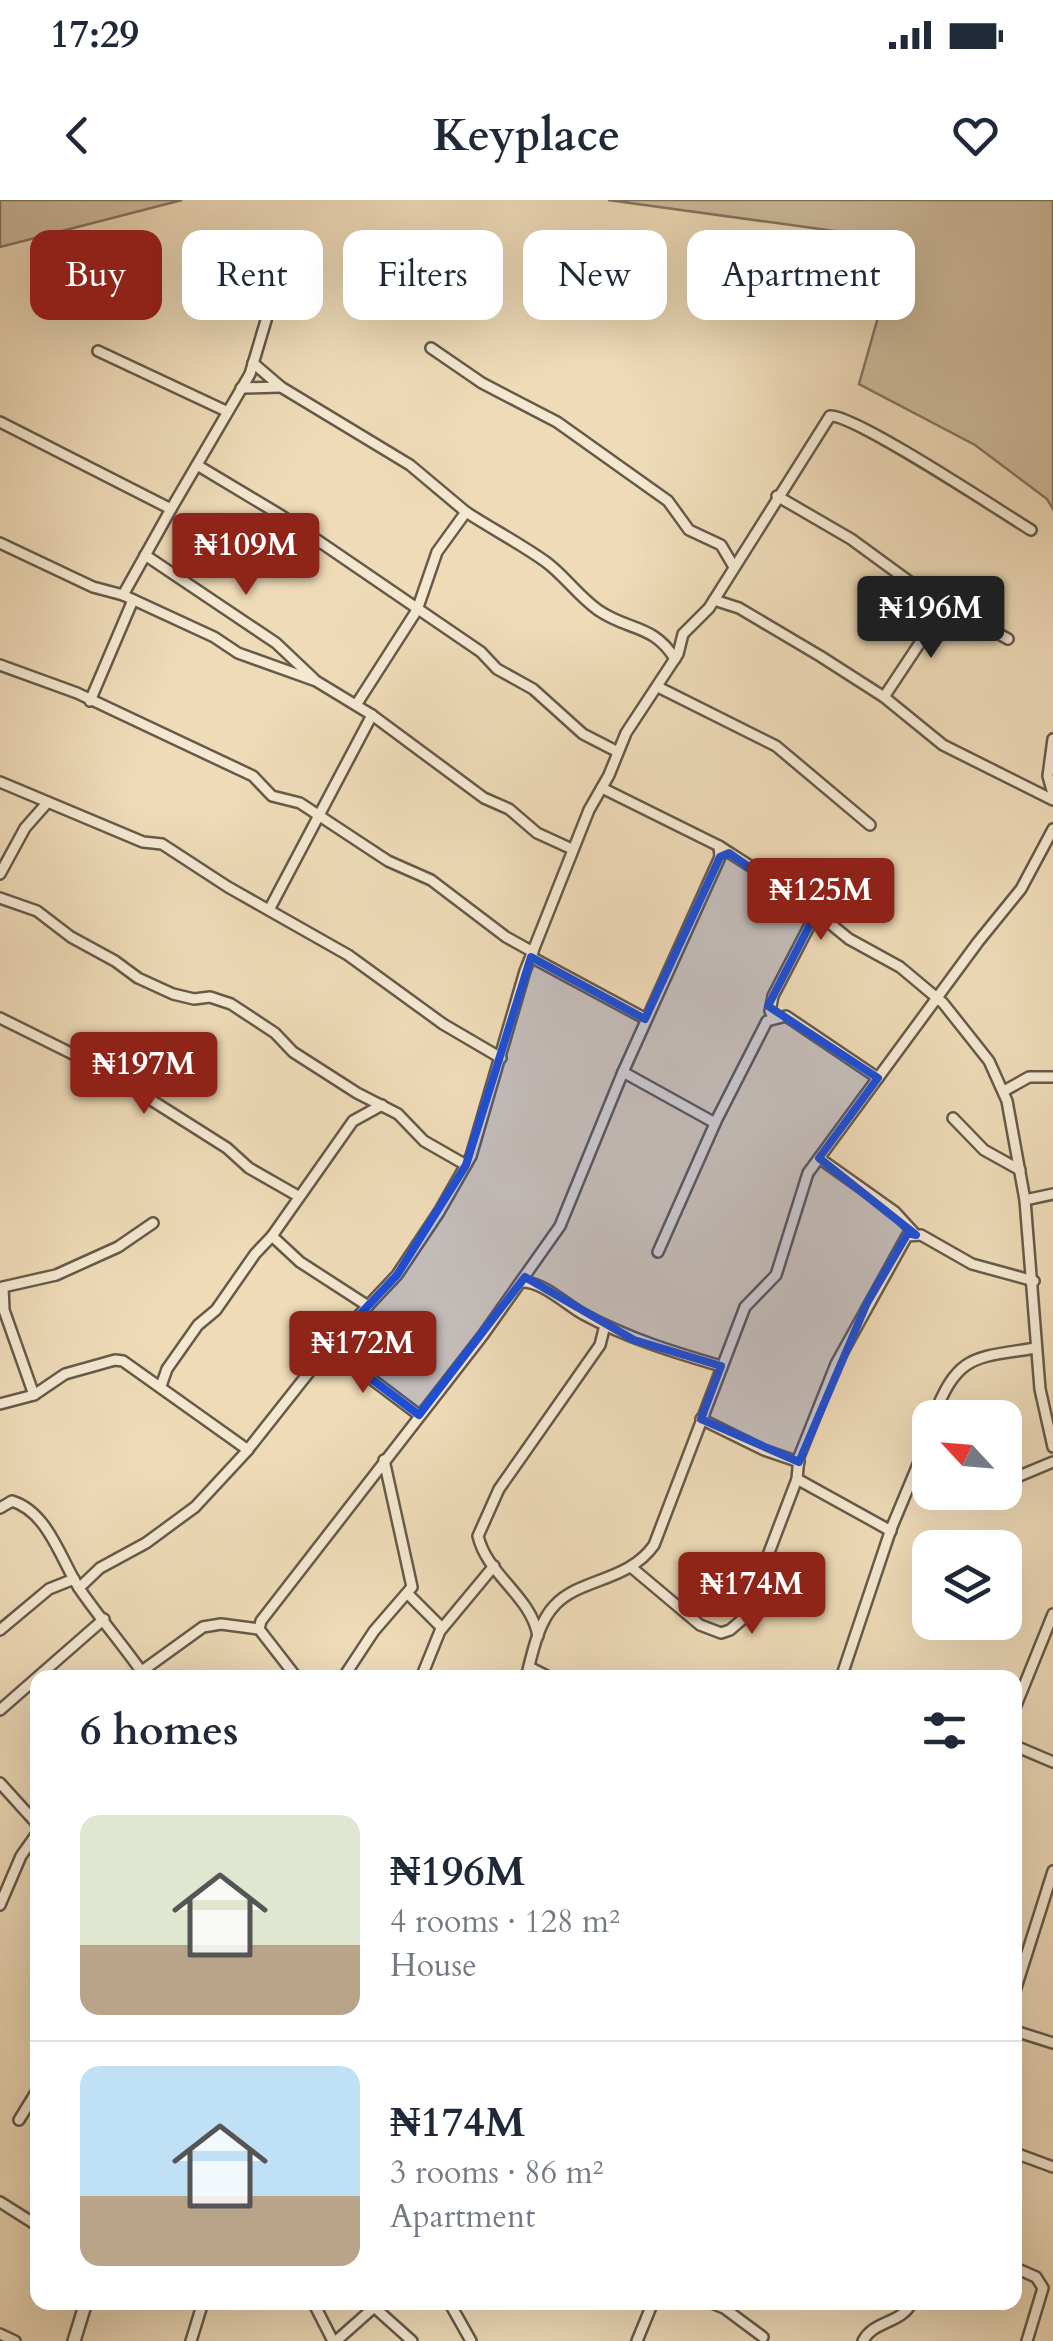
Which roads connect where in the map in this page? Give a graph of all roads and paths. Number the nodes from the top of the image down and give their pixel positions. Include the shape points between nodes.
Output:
1 (266, 320) edge
2 (430, 348) dead end
3 (98, 351) dead end
4 (254, 362) junction
5 (281, 387) junction
6 (241, 388) junction
7 (226, 411) junction
8 (0, 422) edge
9 (198, 466) junction
10 (777, 496) junction
11 (171, 509) junction
12 (466, 512) junction
13 (1031, 530) dead end
14 (0, 543) edge
15 (145, 555) junction
16 (734, 567) junction
17 (128, 598) junction
18 (714, 600) junction
19 (945, 605) junction
20 (417, 610) junction
21 (1008, 639) dead end
22 (675, 659) junction
23 (0, 665) edge
24 (316, 681) junction
25 (658, 687) junction
26 (884, 697) junction
27 (90, 701) junction
28 (356, 705) junction
29 (372, 714) junction
30 (1053, 739) edge
31 (618, 752) junction
32 (0, 782) edge
33 (602, 788) junction
34 (1053, 797) edge
35 (47, 804) junction
36 (317, 814) junction
37 (870, 825) dead end
38 (1053, 829) edge
39 (572, 850) junction
40 (723, 852) junction
41 (0, 874) edge
42 (0, 898) edge
43 (269, 910) junction
44 (816, 913) junction
45 (532, 954) junction
46 (938, 998) junction
47 (773, 1017) junction
48 (0, 1018) edge
49 (646, 1019) junction
50 (500, 1058) junction
51 (623, 1072) junction
52 (1053, 1077) edge
53 (878, 1078) junction
54 (1004, 1091) junction
55 (382, 1105) junction
56 (953, 1118) dead end
57 (715, 1122) junction
58 (819, 1158) junction
59 (466, 1166) junction
60 (1020, 1170) junction
61 (1053, 1194) edge
62 (298, 1196) junction
63 (1025, 1200) junction
64 (153, 1223) dead end
65 (916, 1235) junction
66 (272, 1236) junction
67 (658, 1252) dead end
68 (527, 1278) junction
69 (1034, 1280) junction
70 (2, 1282) edge
71 (368, 1306) junction
72 (605, 1326) junction
73 (329, 1347) junction
74 (1036, 1348) junction
75 (722, 1366) junction
76 (161, 1386) junction
77 (34, 1395) junction
78 (942, 1400) edge
79 (0, 1404) edge
80 (419, 1415) junction
81 (701, 1418) junction
82 (1053, 1447) edge
83 (248, 1450) junction
84 (384, 1460) junction
85 (799, 1462) junction
86 (1053, 1462) edge
87 (1022, 1475) edge
88 (912, 1479) edge
89 (796, 1480) junction
90 (0, 1508) edge
91 (890, 1531) junction
92 (494, 1566) junction
93 (632, 1566) junction
94 (77, 1583) junction
95 (408, 1594) junction
96 (1053, 1614) edge
97 (104, 1619) junction
98 (540, 1621) junction
99 (442, 1628) junction
100 (260, 1629) junction
101 (0, 1630) edge
102 (46, 1670) edge
103 (141, 1670) edge
104 (149, 1670) edge
105 (291, 1670) edge
106 (348, 1670) edge
107 (424, 1670) edge
108 (528, 1670) edge
109 (845, 1670) edge
110 (30, 1684) edge
111 (1022, 1691) edge
112 (0, 1710) edge
113 (1022, 1749) edge
114 (1053, 1762) edge
115 (0, 1783) edge
116 (30, 1819) edge
117 (30, 1842) edge
118 (1053, 1871) edge
119 (0, 1905) edge
120 (1022, 1969) edge
121 (1022, 2033) edge
122 (1053, 2044) edge
123 (30, 2102) edge
124 (19, 2120) dead end
125 (1022, 2155) edge
126 (1053, 2166) edge
127 (0, 2202) edge
128 (30, 2221) edge
129 (1022, 2271) edge
130 (84, 2310) edge
131 (201, 2310) edge
132 (317, 2310) edge
133 (371, 2310) edge
134 (382, 2310) edge
135 (454, 2310) edge
136 (650, 2310) edge
137 (722, 2310) edge
138 (908, 2310) edge
139 (0, 2334) edge
140 (15, 2341) edge
141 (74, 2341) edge
142 (191, 2341) edge
143 (334, 2341) edge
144 (412, 2341) edge
145 (471, 2341) edge
146 (637, 2341) edge
147 (750, 2341) edge
148 (862, 2341) edge
149 (1026, 2341) edge

1 - 4 street
2 - 16 street via 557,422 668,501 689,530 720,545
3 - 7 street
4 - 5 street
4 - 6 street
5 - 6 street
5 - 12 street via 410,464
6 - 7 street
7 - 9 street
8 - 11 street
9 - 11 street
9 - 20 street
10 - 13 street via 821,427 840,415
10 - 16 street
10 - 19 street
11 - 15 street
12 - 20 street via 437,552
12 - 22 street via 549,564 600,612 656,635
14 - 17 street
15 - 17 street
15 - 24 street via 276,643
16 - 18 street
17 - 24 street via 238,653
17 - 27 street
18 - 22 street via 684,634
18 - 26 street via 740,608
19 - 21 street
19 - 26 street
20 - 28 street
20 - 31 street via 533,689 583,734
22 - 25 street
23 - 27 street
24 - 28 street
25 - 31 street
25 - 37 street via 776,746
26 - 34 street via 943,745
27 - 36 street via 246,772 272,796
28 - 29 street
29 - 36 street
29 - 39 street via 484,798
30 - 34 street
31 - 33 street
32 - 35 street
33 - 39 street
33 - 40 street
35 - 41 street
35 - 43 street via 168,847
36 - 43 street
36 - 45 street via 388,862 431,880
38 - 46 street via 1021,889
39 - 45 street
40 - 44 street
40 - 49 street
42 - 55 street via 37,911 71,938 172,994 230,1004 293,1052
43 - 50 street
44 - 46 street
44 - 47 street via 774,996
45 - 49 street
45 - 50 street
46 - 53 street
46 - 54 street
47 - 53 street via 786,1016
47 - 57 street
48 - 62 street via 99,1067
49 - 51 street
50 - 59 street
51 - 57 street
51 - 68 street via 565,1214
52 - 54 street via 1029,1078
53 - 58 street
54 - 60 street
55 - 59 street
55 - 62 street via 353,1121
56 - 60 street via 984,1150
57 - 67 street
58 - 65 street
58 - 75 street via 808,1172 776,1275 745,1306
59 - 71 street via 397,1275
60 - 63 street
61 - 63 street
62 - 66 street
63 - 69 street
64 - 70 street via 56,1275
65 - 69 street via 972,1264
65 - 85 street via 904,1239 836,1364
66 - 71 street
66 - 76 street via 198,1325
68 - 72 street
68 - 80 street
69 - 74 street
70 - 77 street via 4,1310
71 - 73 street
72 - 75 street
72 - 92 street via 602,1341 499,1489 480,1530 479,1543
73 - 80 street
73 - 83 street
74 - 78 street via 970,1361
74 - 82 street
75 - 81 street
76 - 77 street via 115,1360 65,1374
76 - 83 street
77 - 79 street
80 - 84 street
81 - 85 street
81 - 93 street via 661,1531
83 - 94 street via 195,1507
84 - 95 street via 412,1581
84 - 100 street
85 - 89 street
86 - 87 street
88 - 91 street
89 - 91 street
89 - 93 street via 754,1596 730,1630 700,1625
90 - 94 street via 19,1503 31,1514
91 - 109 street
92 - 98 street
92 - 99 street
93 - 98 street via 556,1604
94 - 97 street
94 - 101 street via 49,1589
95 - 99 street
95 - 106 street
96 - 111 street
97 - 102 street
97 - 103 street
98 - 108 street
99 - 107 street
100 - 104 street via 204,1627
100 - 105 street
110 - 112 street
113 - 114 street
115 - 116 street
117 - 119 street
118 - 120 street
121 - 122 street
123 - 124 street
125 - 126 street
127 - 128 street
129 - 149 street via 1042,2288
130 - 141 street
131 - 142 street
132 - 143 street
133 - 143 street
134 - 144 street
135 - 145 street
136 - 146 street
137 - 147 street via 759,2334
138 - 148 street
139 - 140 street

